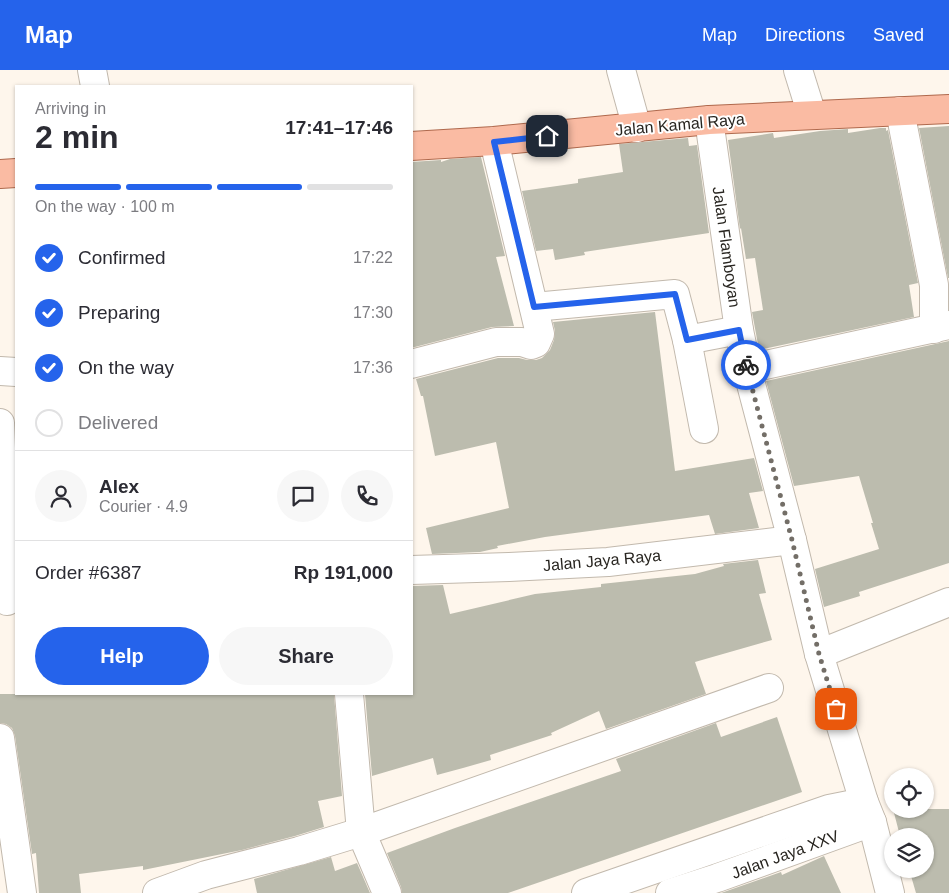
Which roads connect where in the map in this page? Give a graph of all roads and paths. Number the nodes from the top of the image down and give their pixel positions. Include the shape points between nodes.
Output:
1 (92, 70) edge
2 (621, 70) edge
3 (798, 70) edge
4 (95, 85) edge
5 (949, 109) edge
6 (900, 111) junction
7 (812, 115) junction
8 (709, 120) junction
9 (637, 128) junction
10 (494, 142) junction
11 (413, 146) edge
12 (15, 173) edge
13 (0, 174) edge
14 (534, 307) junction
15 (942, 327) edge
16 (739, 330) junction
17 (687, 340) junction
18 (413, 363) edge
19 (747, 369) junction
20 (0, 371) edge
21 (15, 372) edge
22 (0, 423) edge
23 (704, 429) dead end
24 (6, 453) edge
25 (792, 540) junction
26 (413, 570) edge
27 (8, 601) edge
28 (949, 602) edge
29 (819, 654) junction
30 (769, 688) dead end
31 (349, 695) edge
32 (0, 738) edge
33 (868, 812) junction
34 (361, 832) junction
35 (720, 886) edge
36 (22, 893) edge
37 (157, 893) edge
38 (387, 893) edge
39 (586, 893) edge
40 (670, 893) edge
41 (890, 893) edge

1 - 4 street
2 - 9 street
3 - 7 street
5 - 6 main road, Jalan Kamal Raya
6 - 7 main road, Jalan Kamal Raya
6 - 15 street
7 - 8 main road, Jalan Kamal Raya
8 - 9 main road, Jalan Kamal Raya
8 - 16 street, Jalan Flamboyan
9 - 10 main road, Jalan Kamal Raya
10 - 11 main road, Jalan Kamal Raya
10 - 14 street
12 - 13 main road
14 - 17 street via 675,294
14 - 18 street via 540,334 531,346 522,342 496,342
15 - 19 street
16 - 17 street
16 - 19 street, Jalan Flamboyan
17 - 23 street
19 - 25 street, Jalan Flamboyan
20 - 21 street
22 - 24 street
24 - 27 street
25 - 26 street, Jalan Jaya Raya via 608,562
25 - 29 street, Jalan Flamboyan
28 - 29 street
29 - 33 street, Jalan Flamboyan
30 - 34 street
31 - 34 street
32 - 36 street
33 - 35 street, Jalan Jaya XXV
33 - 39 street via 829,809
33 - 41 street, Jalan Flamboyan
34 - 37 street via 206,875
34 - 38 street
35 - 40 street, Jalan Jaya XXV

